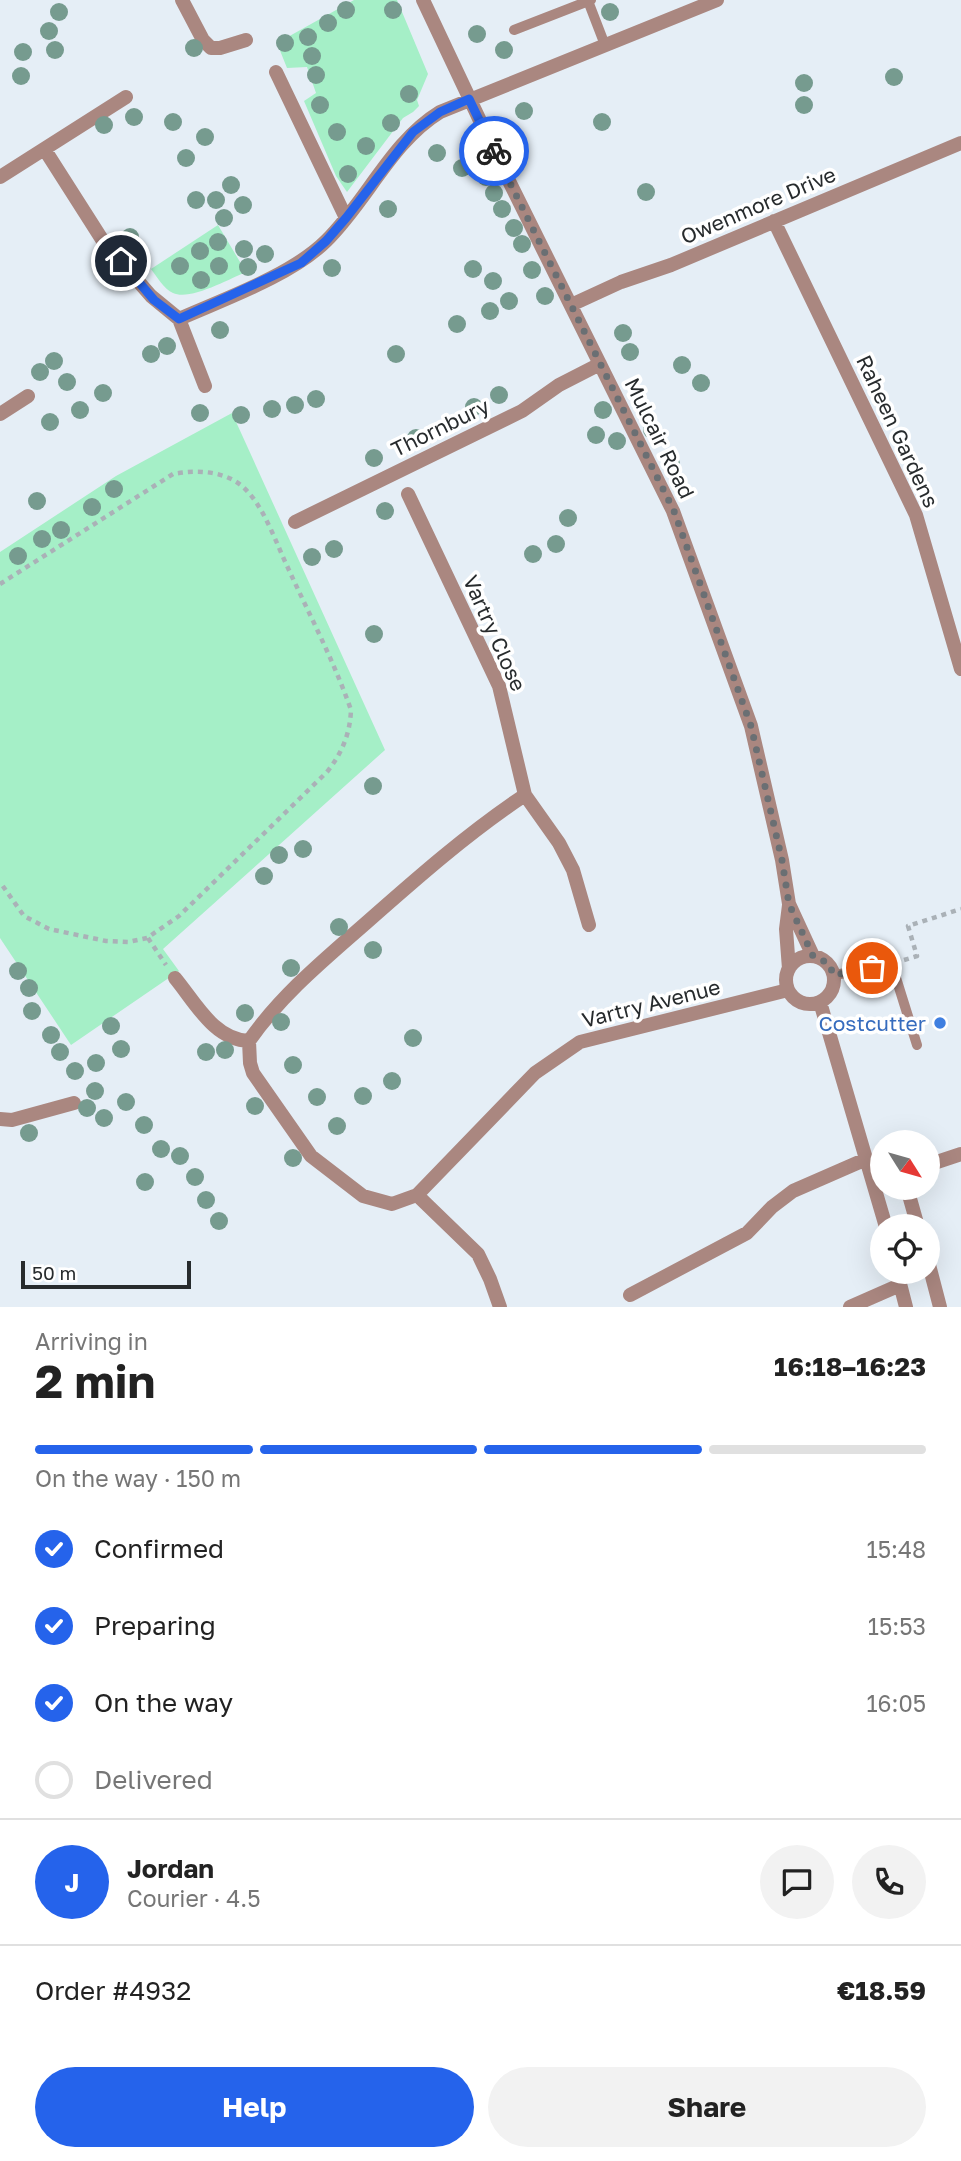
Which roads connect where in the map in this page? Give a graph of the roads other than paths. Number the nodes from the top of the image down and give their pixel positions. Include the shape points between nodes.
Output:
1 (182, 0) edge
2 (424, 0) edge
3 (717, 0) edge
4 (589, 1) edge
5 (514, 30) dead end
6 (246, 40) dead end
7 (605, 45) junction
8 (276, 72) dead end
9 (125, 97) dead end
10 (469, 99) junction
11 (961, 143) edge
12 (45, 150) junction
13 (0, 177) edge
14 (346, 218) junction
15 (774, 221) junction
16 (570, 305) junction
17 (179, 319) junction
18 (600, 365) junction
19 (205, 386) dead end
20 (28, 396) dead end
21 (0, 414) edge
22 (408, 494) dead end
23 (295, 522) dead end
24 (961, 669) edge
25 (525, 795) junction
26 (789, 904) junction
27 (589, 925) dead end
28 (813, 956) junction
29 (789, 970) junction
30 (834, 975) junction
31 (175, 978) road end
32 (788, 990) junction
33 (820, 1002) junction
34 (249, 1041) junction
35 (916, 1045) dead end
36 (74, 1103) dead end
37 (0, 1119) edge
38 (961, 1154) edge
39 (864, 1160) junction
40 (940, 1161) edge
41 (417, 1195) junction
42 (882, 1214) edge
43 (890, 1284) edge
44 (900, 1284) edge
45 (934, 1284) edge
46 (630, 1295) dead end
47 (500, 1307) edge
48 (850, 1307) edge
49 (906, 1307) edge
50 (940, 1307) edge

1 - 6 street via 211,48
2 - 10 street, Mulcair Road
3 - 7 street
4 - 5 lane
4 - 7 lane
7 - 10 street
8 - 14 street
9 - 12 street
10 - 14 street via 440,112 413,132
10 - 16 street, Mulcair Road
11 - 15 street, Owenmore Drive
12 - 13 street
12 - 17 street via 103,241 151,296
14 - 17 street via 301,263
15 - 16 street, Owenmore Drive
15 - 24 street, Raheen Gardens via 916,515
16 - 18 street, Mulcair Road
17 - 19 street
18 - 23 street, Thornbury via 559,385 522,411
18 - 26 street, Mulcair Road via 674,511 751,726
20 - 21 street
22 - 25 street, Vartry Close via 499,686
25 - 27 street, Vartry Close via 573,870
25 - 34 street via 433,864 290,992
26 - 28 street, Mulcair Road
26 - 29 street
28 - 29 street via 797,959
28 - 30 street via 828,963
29 - 32 street
30 - 33 street via 830,995
30 - 35 lane via 892,965
31 - 34 street via 214,1027 229,1037
32 - 33 street via 799,1002
32 - 41 street, Vartry Avenue via 580,1042 535,1073
33 - 39 street
34 - 41 street via 253,1073 311,1156 363,1196 392,1204
36 - 37 street via 12,1120
38 - 40 street
39 - 42 street
39 - 46 street via 793,1191 747,1233
41 - 47 street via 478,1254
43 - 48 street
44 - 49 street
45 - 50 street

